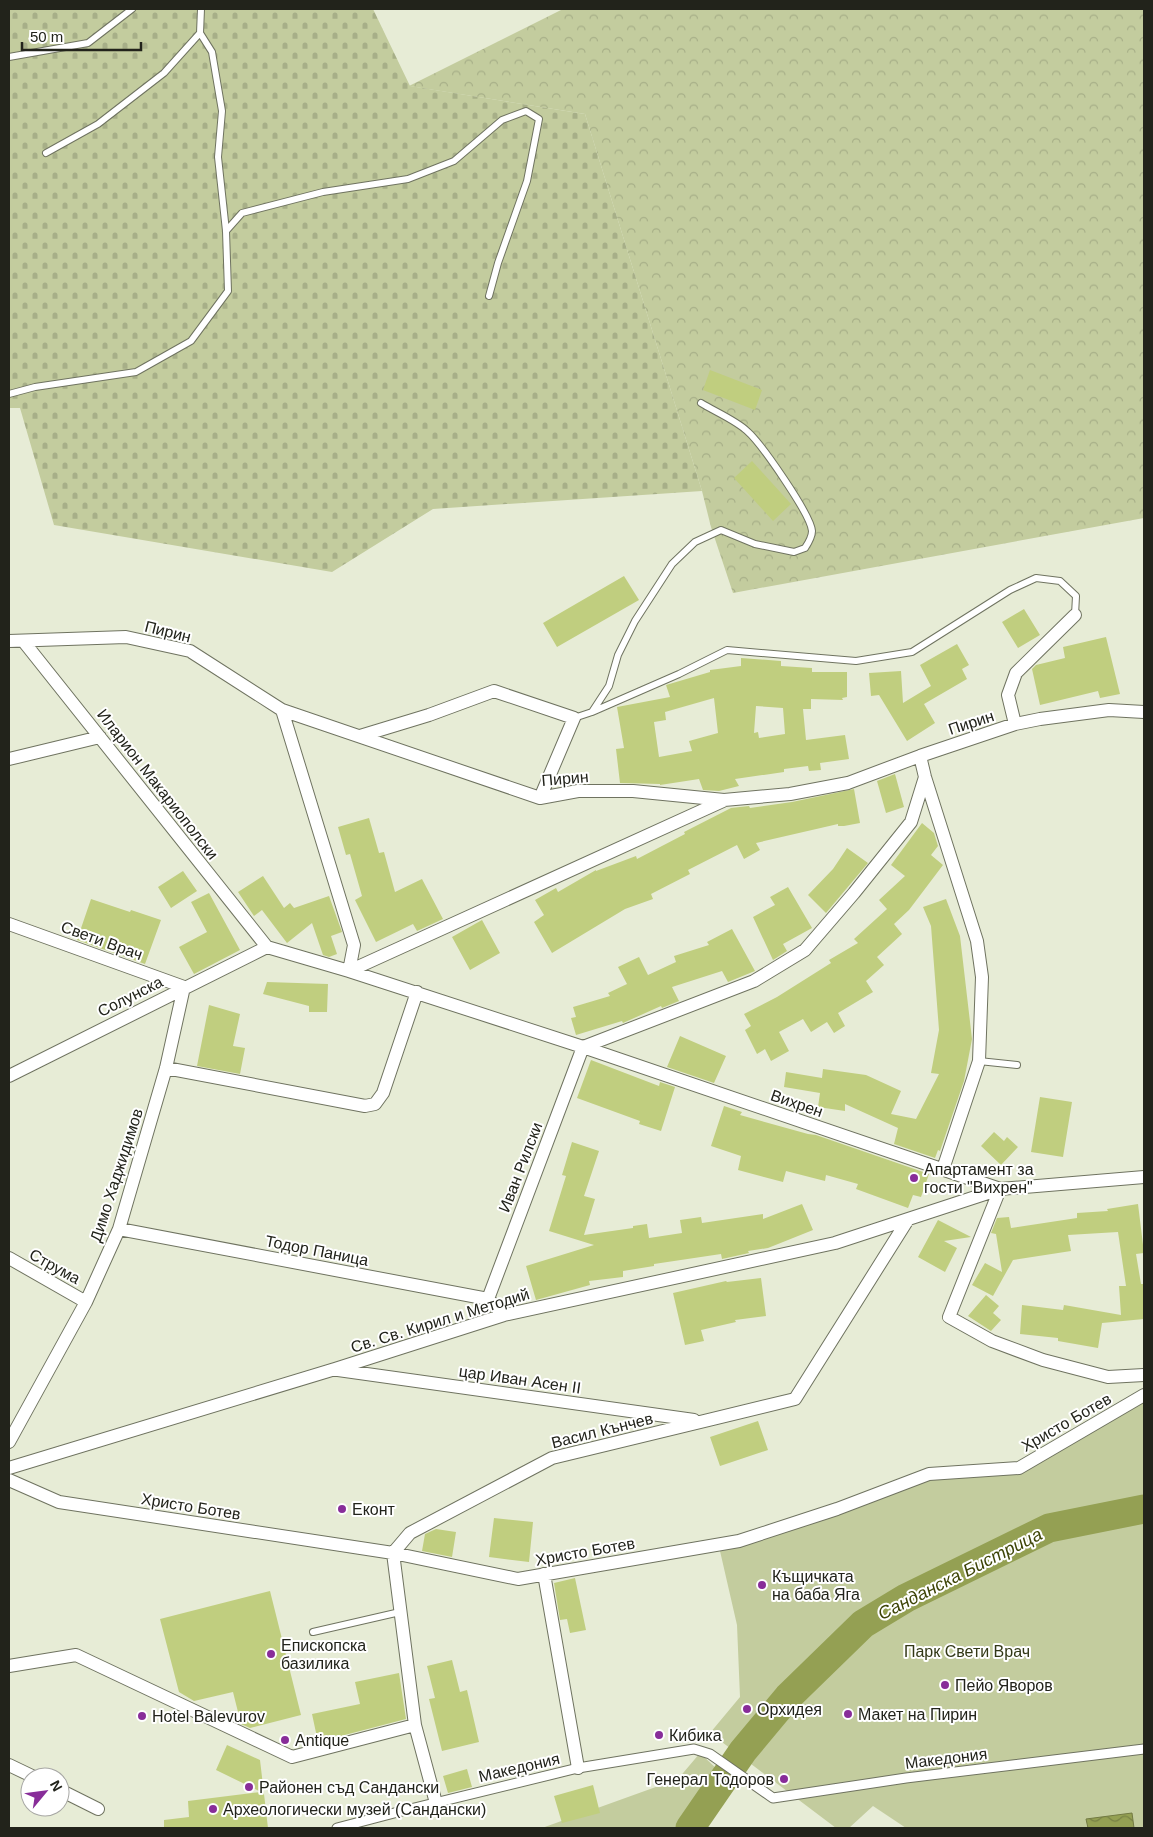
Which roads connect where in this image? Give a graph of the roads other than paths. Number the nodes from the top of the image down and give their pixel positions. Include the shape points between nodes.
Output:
1 (132, 9) edge
2 (201, 9) edge
3 (200, 33) junction
4 (9, 57) edge
5 (46, 153) dead end
6 (226, 231) junction
7 (489, 296) dead end
8 (9, 394) edge
9 (701, 403) dead end
10 (1075, 615) joint
11 (9, 641) edge
12 (24, 642) junction
13 (282, 710) junction
14 (592, 712) junction
15 (1144, 712) edge
16 (574, 718) junction
17 (1015, 724) junction
18 (360, 736) junction
19 (100, 737) junction
20 (920, 756) junction
21 (9, 759) edge
22 (925, 777) junction
23 (540, 798) junction
24 (724, 800) junction
25 (9, 924) edge
26 (267, 947) junction
27 (349, 971) junction
28 (184, 987) junction
29 (417, 992) junction
30 (583, 1047) junction
31 (979, 1061) junction
32 (1017, 1064) dead end
33 (166, 1068) junction
34 (9, 1076) edge
35 (943, 1169) junction
36 (1144, 1177) edge
37 (1000, 1189) junction
38 (907, 1221) junction
39 (118, 1228) junction
40 (9, 1258) edge
41 (488, 1298) junction
42 (86, 1302) junction
43 (504, 1315) junction
44 (335, 1369) junction
45 (1144, 1376) edge
46 (1144, 1395) edge
47 (701, 1421) junction
48 (9, 1442) edge
49 (9, 1468) edge
50 (9, 1480) edge
51 (393, 1553) junction
52 (544, 1574) junction
53 (400, 1612) junction
54 (314, 1632) dead end
55 (9, 1666) edge
56 (415, 1725) junction
57 (1144, 1749) edge
58 (578, 1768) junction
59 (70, 1795) edge
60 (436, 1802) junction
61 (98, 1809) dead end
62 (337, 1828) edge

1 - 4 lane via 88,43
2 - 3 lane
3 - 5 lane via 164,73 105,118
3 - 6 lane via 212,52 222,111 218,157
6 - 7 lane via 242,213 323,192 408,179 454,161 502,120 526,111 539,119 527,181
6 - 8 lane via 228,291 190,341 136,372
9 - 14 lane via 747,430 808,516 812,537 806,548 794,552 754,544 721,530 695,542 672,564 635,621 618,655 609,686
10 - 14 lane via 1076,596 1060,581 1036,578 1010,590 912,652 856,661 727,650
10 - 17 street via 1016,673 1008,695
11 - 12 street, Пирин
12 - 13 street, Пирин via 126,637 190,651
12 - 19 street, Иларион Макариополски
13 - 18 street, Пирин
13 - 27 street via 354,945
14 - 16 lane
15 - 17 street, Пирин via 1109,710
16 - 18 street via 494,691
16 - 23 street
17 - 20 street, Пирин
18 - 23 street, Пирин
19 - 21 street
19 - 26 street, Иларион Макариополски
20 - 22 street
20 - 24 street, Пирин via 848,783 790,794
22 - 30 street via 911,822 805,950 754,981
22 - 31 street via 978,941 982,977
23 - 24 street, Пирин via 578,791 633,791
24 - 27 street
25 - 28 street, Свети Врач
26 - 27 street, Вихрен
26 - 28 street, Солунска
27 - 29 street, Вихрен
28 - 33 street, Димо Хаджидимов
28 - 34 street, Солунска
29 - 30 street, Вихрен
29 - 33 street via 383,1093 375,1104 365,1106
30 - 35 street, Вихрен
30 - 41 street, Иван Рилски
31 - 32 lane
31 - 35 street
33 - 39 street, Димо Хаджидимов
35 - 37 street, Вихрен
36 - 37 street
37 - 38 street, Св. Св. Кирил и Методий
37 - 45 street via 950,1317 992,1341 1043,1360 1108,1377
38 - 43 street, Св. Св. Кирил и Методий via 835,1244
38 - 47 street, Васил Кънчев via 795,1399
39 - 41 street, Тодор Паница
39 - 42 street, Димо Хаджидимов
40 - 42 street, Струма
41 - 43 street
42 - 48 street, Димо Хаджидимов
43 - 44 street, Св. Св. Кирил и Методий
44 - 47 street, цар Иван Асен II
44 - 49 street, Св. Св. Кирил и Методий
46 - 52 street, Христо Ботев via 1019,1468 929,1474 739,1541
47 - 51 street, Васил Кънчев via 552,1458 410,1533
50 - 51 street, Христо Ботев via 59,1502
51 - 52 street, Христо Ботев via 518,1578
51 - 53 street
52 - 58 street
53 - 54 lane
53 - 56 street
55 - 56 street via 76,1655 292,1757
56 - 60 street
57 - 58 street, Македония via 773,1798 710,1754 694,1749
58 - 60 street, Македония
59 - 61 street
60 - 62 street, Македония

